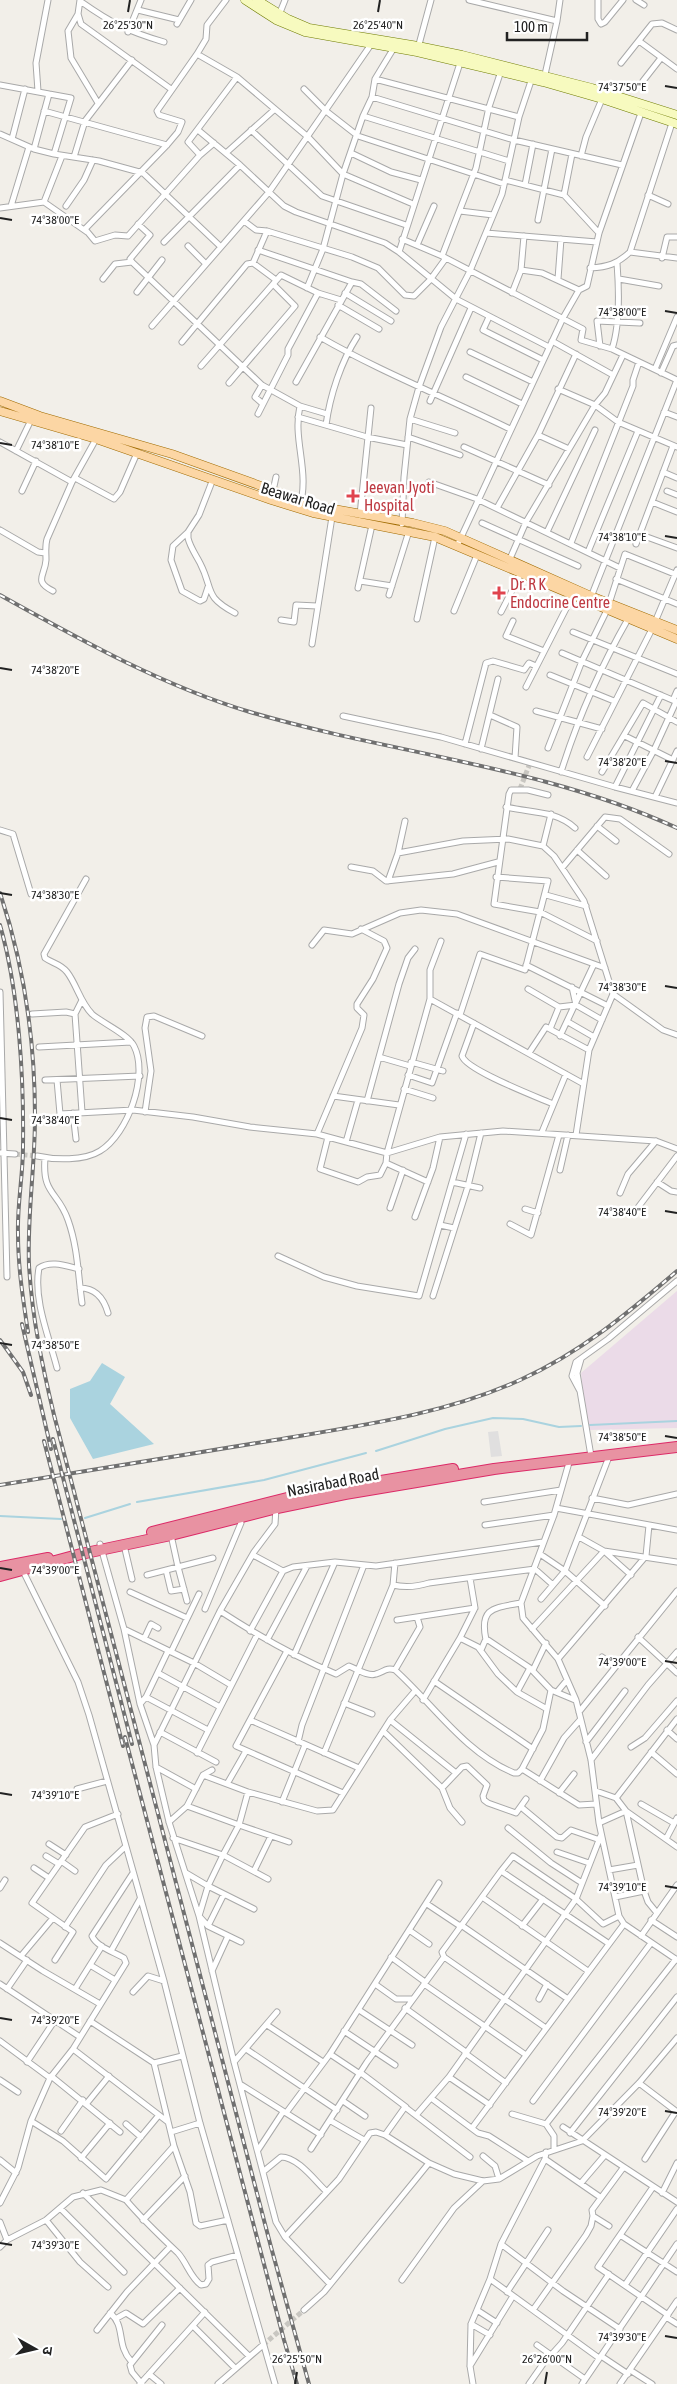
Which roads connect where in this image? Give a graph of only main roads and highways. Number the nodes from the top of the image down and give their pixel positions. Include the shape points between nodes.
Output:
1 (0, 401) edge
2 (0, 411) edge
3 (32, 417) junction
4 (308, 507) junction
5 (404, 527) junction
6 (590, 599) junction
7 (608, 606) junction
8 (654, 625) junction
9 (677, 630) edge
10 (677, 639) edge
11 (677, 1448) edge
12 (591, 1454) junction
13 (101, 1547) junction
14 (0, 1566) edge
15 (21, 1566) junction
16 (0, 1576) edge

1 - 3 main road, Beawar Road
2 - 3 main road, Beawar Road
3 - 4 main road, Beawar Road via 213,479
3 - 4 main road, Beawar Road via 172,454
4 - 5 main road, Beawar Road via 360,514
4 - 5 main road, Beawar Road via 332,518
5 - 6 main road, Beawar Road
5 - 6 main road, Beawar Road via 433,528 460,537
6 - 7 main road, Beawar Road
7 - 8 main road, Beawar Road
7 - 8 main road, Beawar Road via 628,619
8 - 9 main road, Beawar Road
8 - 10 main road, Beawar Road
11 - 12 highway, Nasirabad Road
11 - 12 highway, Nasirabad Road
12 - 13 highway, Nasirabad Road via 276,1508 171,1535
12 - 13 highway, Nasirabad Road via 462,1468 303,1494
13 - 15 highway, Nasirabad Road
14 - 15 highway, Nasirabad Road
15 - 16 highway, Nasirabad Road

